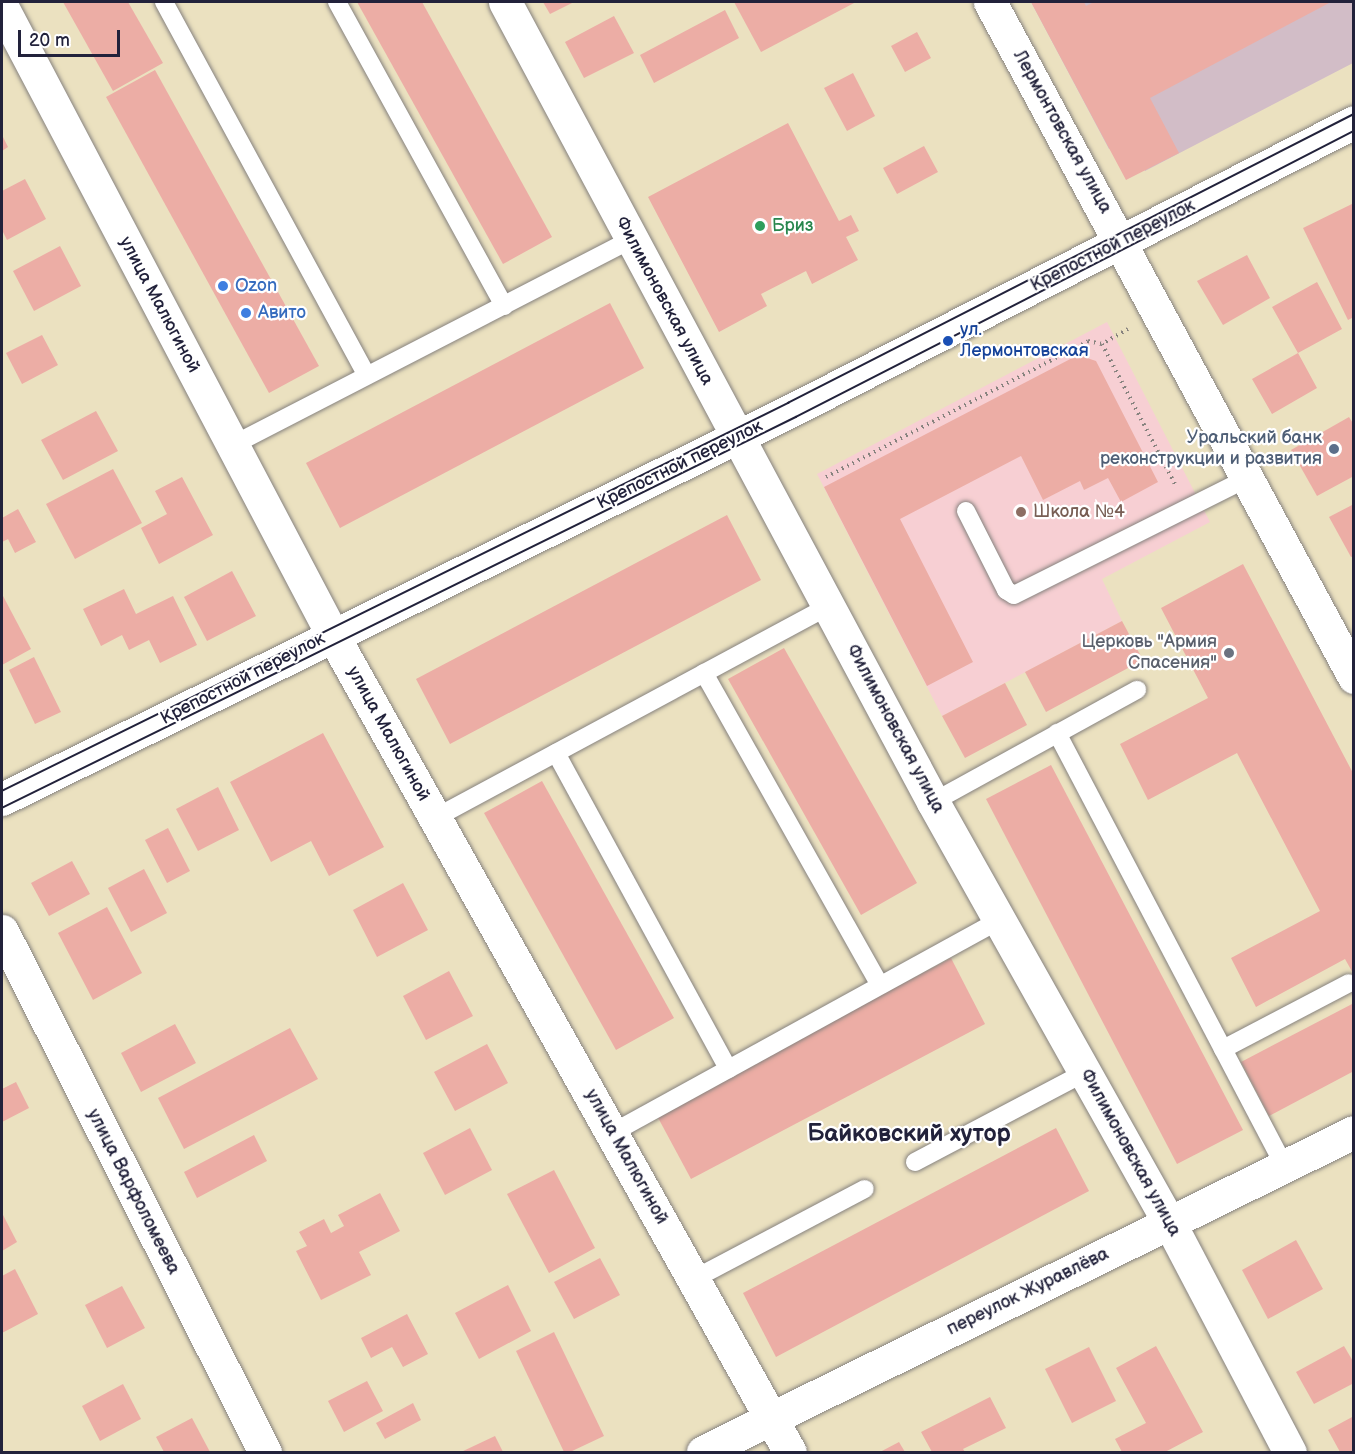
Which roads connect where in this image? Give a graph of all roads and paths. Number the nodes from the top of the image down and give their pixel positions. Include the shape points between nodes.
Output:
1 (164, 2) edge
2 (337, 2) edge
3 (505, 2) edge
4 (990, 2) edge
5 (2, 6) edge
6 (1353, 122) edge
7 (631, 240) junction
8 (1124, 245) junction
9 (504, 306) junction
10 (1129, 328) dead end
11 (1102, 344) junction
12 (366, 374) junction
13 (736, 438) junction
14 (233, 445) junction
15 (826, 477) dead end
16 (1248, 478) junction
17 (1188, 508) junction
18 (966, 511) dead end
19 (829, 606) junction
20 (333, 634) junction
21 (704, 673) junction
22 (1353, 677) edge
23 (1137, 690) dead end
24 (1057, 733) junction
25 (556, 753) junction
26 (2, 800) edge
27 (933, 802) junction
28 (435, 818) junction
29 (1001, 919) junction
30 (2, 931) edge
31 (1349, 983) dead end
32 (880, 985) junction
33 (1223, 1049) junction
34 (728, 1069) junction
35 (1086, 1072) junction
36 (1353, 1132) edge
37 (612, 1133) junction
38 (915, 1162) dead end
39 (1284, 1166) junction
40 (865, 1189) dead end
41 (1169, 1222) junction
42 (694, 1279) junction
43 (772, 1419) junction
44 (265, 1452) edge
45 (703, 1452) edge
46 (790, 1452) edge
47 (1290, 1452) edge

1 - 12 lane
2 - 9 lane
3 - 7 street, Филимоновская улица
4 - 8 street, Лермонтовская улица
5 - 14 street, улица Малюгиной
6 - 8 street, Крепостной переулок
7 - 9 lane
7 - 13 street, Филимоновская улица
8 - 13 street, Крепостной переулок
8 - 16 street, Лермонтовская улица
9 - 12 lane
10 - 11 path
11 - 15 path via 1088,341
11 - 17 path
12 - 14 lane
13 - 19 street, Филимоновская улица
13 - 20 street, Крепостной переулок
14 - 20 street, улица Малюгиной
16 - 17 lane
16 - 22 street, Лермонтовская улица
17 - 18 lane via 1014,595 1006,590
19 - 21 lane
19 - 27 street, Филимоновская улица
20 - 26 street, Крепостной переулок
20 - 28 street, улица Малюгиной
21 - 25 lane
21 - 32 lane
23 - 24 lane
24 - 27 lane
24 - 33 lane
25 - 28 lane
25 - 34 lane
27 - 29 street, Филимоновская улица
28 - 37 street, улица Малюгиной
29 - 32 lane
29 - 35 street, Филимоновская улица
30 - 44 street, улица Варфоломеева
31 - 33 lane
32 - 34 lane
33 - 39 lane
34 - 37 lane
35 - 38 lane
35 - 41 street, Филимоновская улица
36 - 39 street, переулок Журавлёва
37 - 42 street, улица Малюгиной
39 - 41 street, переулок Журавлёва
40 - 42 lane
41 - 43 street, переулок Журавлёва
41 - 47 street, Филимоновская улица
42 - 43 street, улица Малюгиной
43 - 45 street, переулок Журавлёва
43 - 46 street, улица Малюгиной

